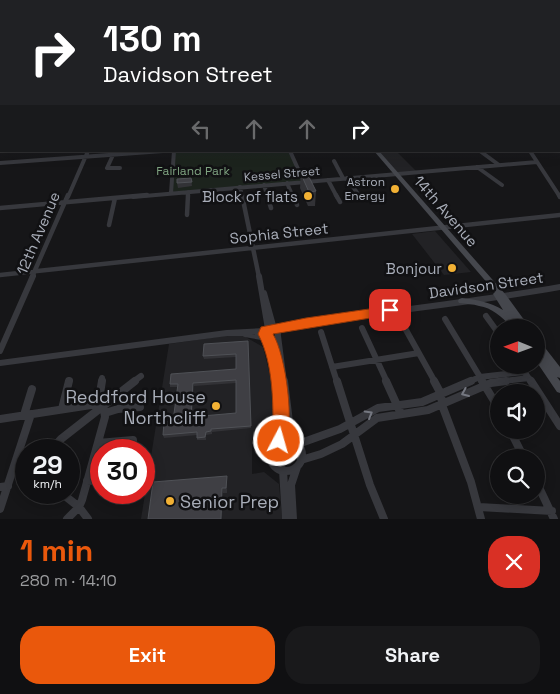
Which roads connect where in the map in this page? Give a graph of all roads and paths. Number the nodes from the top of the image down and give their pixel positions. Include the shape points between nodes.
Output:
1 (150, 152) edge
2 (174, 152) edge
3 (290, 152) edge
4 (377, 152) edge
5 (481, 152) edge
6 (531, 152) edge
7 (86, 154) edge
8 (113, 155) junction
9 (334, 161) dead end
10 (537, 162) junction
11 (0, 163) edge
12 (499, 165) junction
13 (478, 167) junction
14 (120, 168) dead end
15 (396, 174) junction
16 (345, 178) junction
17 (328, 180) junction
18 (304, 182) junction
19 (287, 183) junction
20 (264, 185) junction
21 (502, 185) dead end
22 (240, 187) junction
23 (188, 192) junction
24 (171, 193) junction
25 (560, 197) edge
26 (115, 198) junction
27 (362, 199) dead end
28 (65, 202) junction
29 (340, 202) dead end
30 (297, 205) dead end
31 (0, 208) edge
32 (272, 208) dead end
33 (187, 215) dead end
34 (560, 215) edge
35 (109, 226) dead end
36 (443, 228) junction
37 (254, 248) junction
38 (36, 270) junction
39 (0, 275) edge
40 (560, 287) edge
41 (499, 294) junction
42 (462, 301) junction
43 (486, 316) dead end
44 (445, 319) dead end
45 (510, 319) edge
46 (514, 319) edge
47 (519, 319) edge
48 (401, 320) dead end
49 (490, 322) edge
50 (362, 328) dead end
51 (321, 332) dead end
52 (272, 333) junction
53 (0, 351) edge
54 (419, 353) junction
55 (545, 354) edge
56 (377, 360) junction
57 (0, 363) edge
58 (545, 366) edge
59 (332, 368) junction
60 (509, 374) edge
61 (518, 374) edge
62 (525, 374) edge
63 (560, 374) edge
64 (141, 376) dead end
65 (102, 378) dead end
66 (480, 378) junction
67 (69, 381) dead end
68 (485, 385) junction
69 (32, 389) dead end
70 (560, 389) edge
71 (441, 394) junction
72 (490, 394) edge
73 (397, 405) junction
74 (442, 405) junction
75 (140, 407) dead end
76 (101, 408) junction
77 (62, 409) junction
78 (27, 414) junction
79 (401, 414) junction
80 (0, 419) edge
81 (350, 424) junction
82 (560, 426) edge
83 (354, 436) junction
84 (61, 439) edge
85 (98, 439) edge
86 (279, 441) junction
87 (296, 443) junction
88 (299, 463) junction
89 (90, 470) edge
90 (283, 470) junction
91 (87, 481) junction
92 (90, 481) edge
93 (4, 486) edge
94 (545, 499) edge
95 (75, 504) edge
96 (79, 507) junction
97 (479, 507) junction
98 (0, 509) edge
99 (553, 515) edge
100 (67, 519) edge
101 (88, 519) edge
102 (286, 519) edge
103 (293, 519) edge
104 (384, 519) edge
105 (482, 519) edge

1 - 8 street
2 - 24 street
3 - 18 street
4 - 15 main road, 14th Avenue
5 - 12 street
6 - 10 street
7 - 8 street
7 - 11 street
7 - 28 street, 12th Avenue
8 - 14 street via 107,168
9 - 16 street
10 - 12 street, Kessel Street
10 - 25 street
12 - 13 street, Kessel Street
13 - 15 street, Kessel Street
13 - 21 street
15 - 16 street, Kessel Street
15 - 36 main road, 14th Avenue
16 - 17 street, Kessel Street
16 - 27 street
17 - 18 street, Kessel Street
17 - 29 street
18 - 19 street, Kessel Street
19 - 20 street, Kessel Street
19 - 30 street
20 - 22 street, Kessel Street
20 - 32 street
22 - 23 street, Kessel Street
22 - 37 street
23 - 24 street, Kessel Street
23 - 33 street
24 - 26 street, Kessel Street
26 - 28 street, Kessel Street
26 - 35 street
28 - 31 street, Kessel Street
28 - 38 street, 12th Avenue
34 - 36 street, Sophia Street
36 - 37 street, Sophia Street
36 - 41 main road, 14th Avenue
37 - 38 street, Sophia Street
37 - 52 street
38 - 39 street, Sophia Street
38 - 53 street, 12th Avenue
40 - 41 street, Davidson Street
41 - 42 street, Davidson Street
41 - 46 main road, 14th Avenue
41 - 47 main road, 14th Avenue
42 - 45 main road via 487,303
42 - 52 street, Davidson Street via 296,324
43 - 49 street
44 - 66 street
48 - 54 street
50 - 56 street
51 - 59 street
52 - 57 street via 227,333
52 - 86 street via 281,402
52 - 87 street
54 - 56 street
54 - 71 street
55 - 63 main road
56 - 59 street
56 - 73 street
58 - 70 main road
59 - 81 street
60 - 66 street
61 - 68 street
62 - 82 street
64 - 76 street
65 - 76 street
66 - 68 street
66 - 71 street
67 - 77 street
68 - 72 street
68 -> 74 street
69 - 78 street
71 - 73 street via 422,402
71 - 74 street
73 - 79 street
81 -> 73 street via 378,408
74 - 79 street
74 - 97 street
75 - 76 street
76 - 77 street
76 - 84 street
76 - 85 street
77 - 78 street
78 - 80 street
78 - 93 street
79 - 83 street via 377,418
81 - 83 street
81 - 87 street
83 - 88 street
83 - 104 street
86 - 87 street via 286,439
86 - 90 street via 273,446 270,456 274,465
87 - 88 street via 302,453
88 - 90 street via 288,471
88 - 103 street via 291,485
89 - 91 street
90 - 102 street
91 - 92 street
91 - 96 street
93 - 98 street
94 - 99 street
95 - 96 street
96 - 100 street
96 - 101 street
97 - 99 street
97 - 105 street

